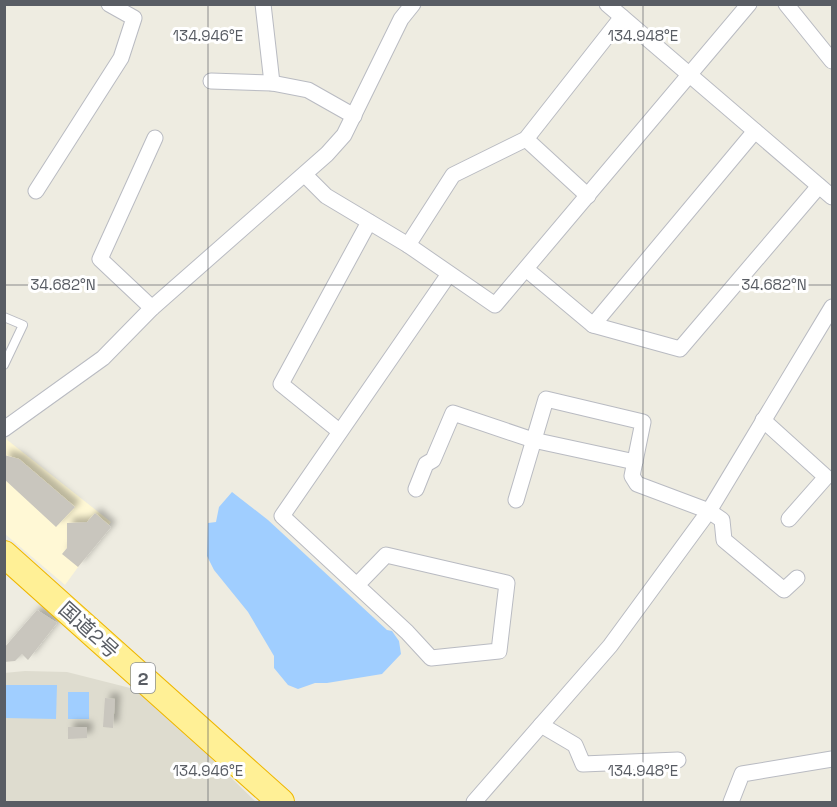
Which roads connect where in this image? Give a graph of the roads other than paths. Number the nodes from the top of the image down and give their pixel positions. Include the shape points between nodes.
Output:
1 (109, 4) edge
2 (263, 4) edge
3 (413, 4) edge
4 (607, 4) edge
5 (749, 4) edge
6 (786, 4) edge
7 (622, 17) junction
8 (832, 60) edge
9 (690, 75) junction
10 (211, 81) dead end
11 (272, 83) junction
12 (354, 116) junction
13 (755, 131) junction
14 (155, 138) dead end
15 (526, 139) junction
16 (305, 175) junction
17 (819, 186) junction
18 (36, 191) dead end
19 (588, 196) junction
20 (832, 197) edge
21 (369, 222) junction
22 (408, 245) junction
23 (526, 269) junction
24 (449, 274) junction
25 (832, 307) edge
26 (152, 308) junction
27 (4, 317) edge
28 (593, 325) junction
29 (4, 365) edge
30 (763, 420) junction
31 (4, 429) edge
32 (339, 431) junction
33 (533, 440) junction
34 (635, 462) junction
35 (416, 489) dead end
36 (516, 500) dead end
37 (709, 511) junction
38 (789, 519) dead end
39 (4, 554) edge
40 (797, 578) dead end
41 (357, 585) junction
42 (542, 725) junction
43 (832, 759) edge
44 (678, 760) dead end
45 (281, 802) edge
46 (474, 802) edge
47 (731, 802) edge

1 - 18 street via 134,18 121,58
2 - 11 street
3 - 12 street via 401,19
4 - 7 street
5 - 9 street
6 - 8 street
7 - 9 street
7 - 15 street
9 - 13 street
9 - 19 street
10 - 11 street
11 - 12 street via 308,90
12 - 16 street via 344,135
13 - 17 street
13 - 28 street
14 - 26 street via 100,259
15 - 19 street
15 - 22 street via 453,175
16 - 21 street via 326,196
16 - 26 street
17 - 20 street
17 - 28 street via 680,350
19 - 23 street
21 - 22 street
21 - 32 street via 281,384
22 - 24 street
23 - 24 street via 495,305
23 - 28 street
24 - 32 street
25 - 30 street
26 - 31 street via 103,358
27 - 29 lane via 23,325
30 - 37 street
30 - 38 street via 826,477
32 - 41 street via 282,516
33 - 34 street
33 - 34 street via 546,399 643,422
33 - 35 street via 453,413
33 - 36 street
34 - 37 street via 632,476 637,484
37 - 40 street via 722,519 724,540 784,590
37 - 42 street via 610,646
39 - 45 highway, 国道2号 / 2
41 - 41 street via 431,658 499,651 507,583 386,555
42 - 44 street via 575,745 583,764
42 - 46 street
43 - 47 street via 742,774

